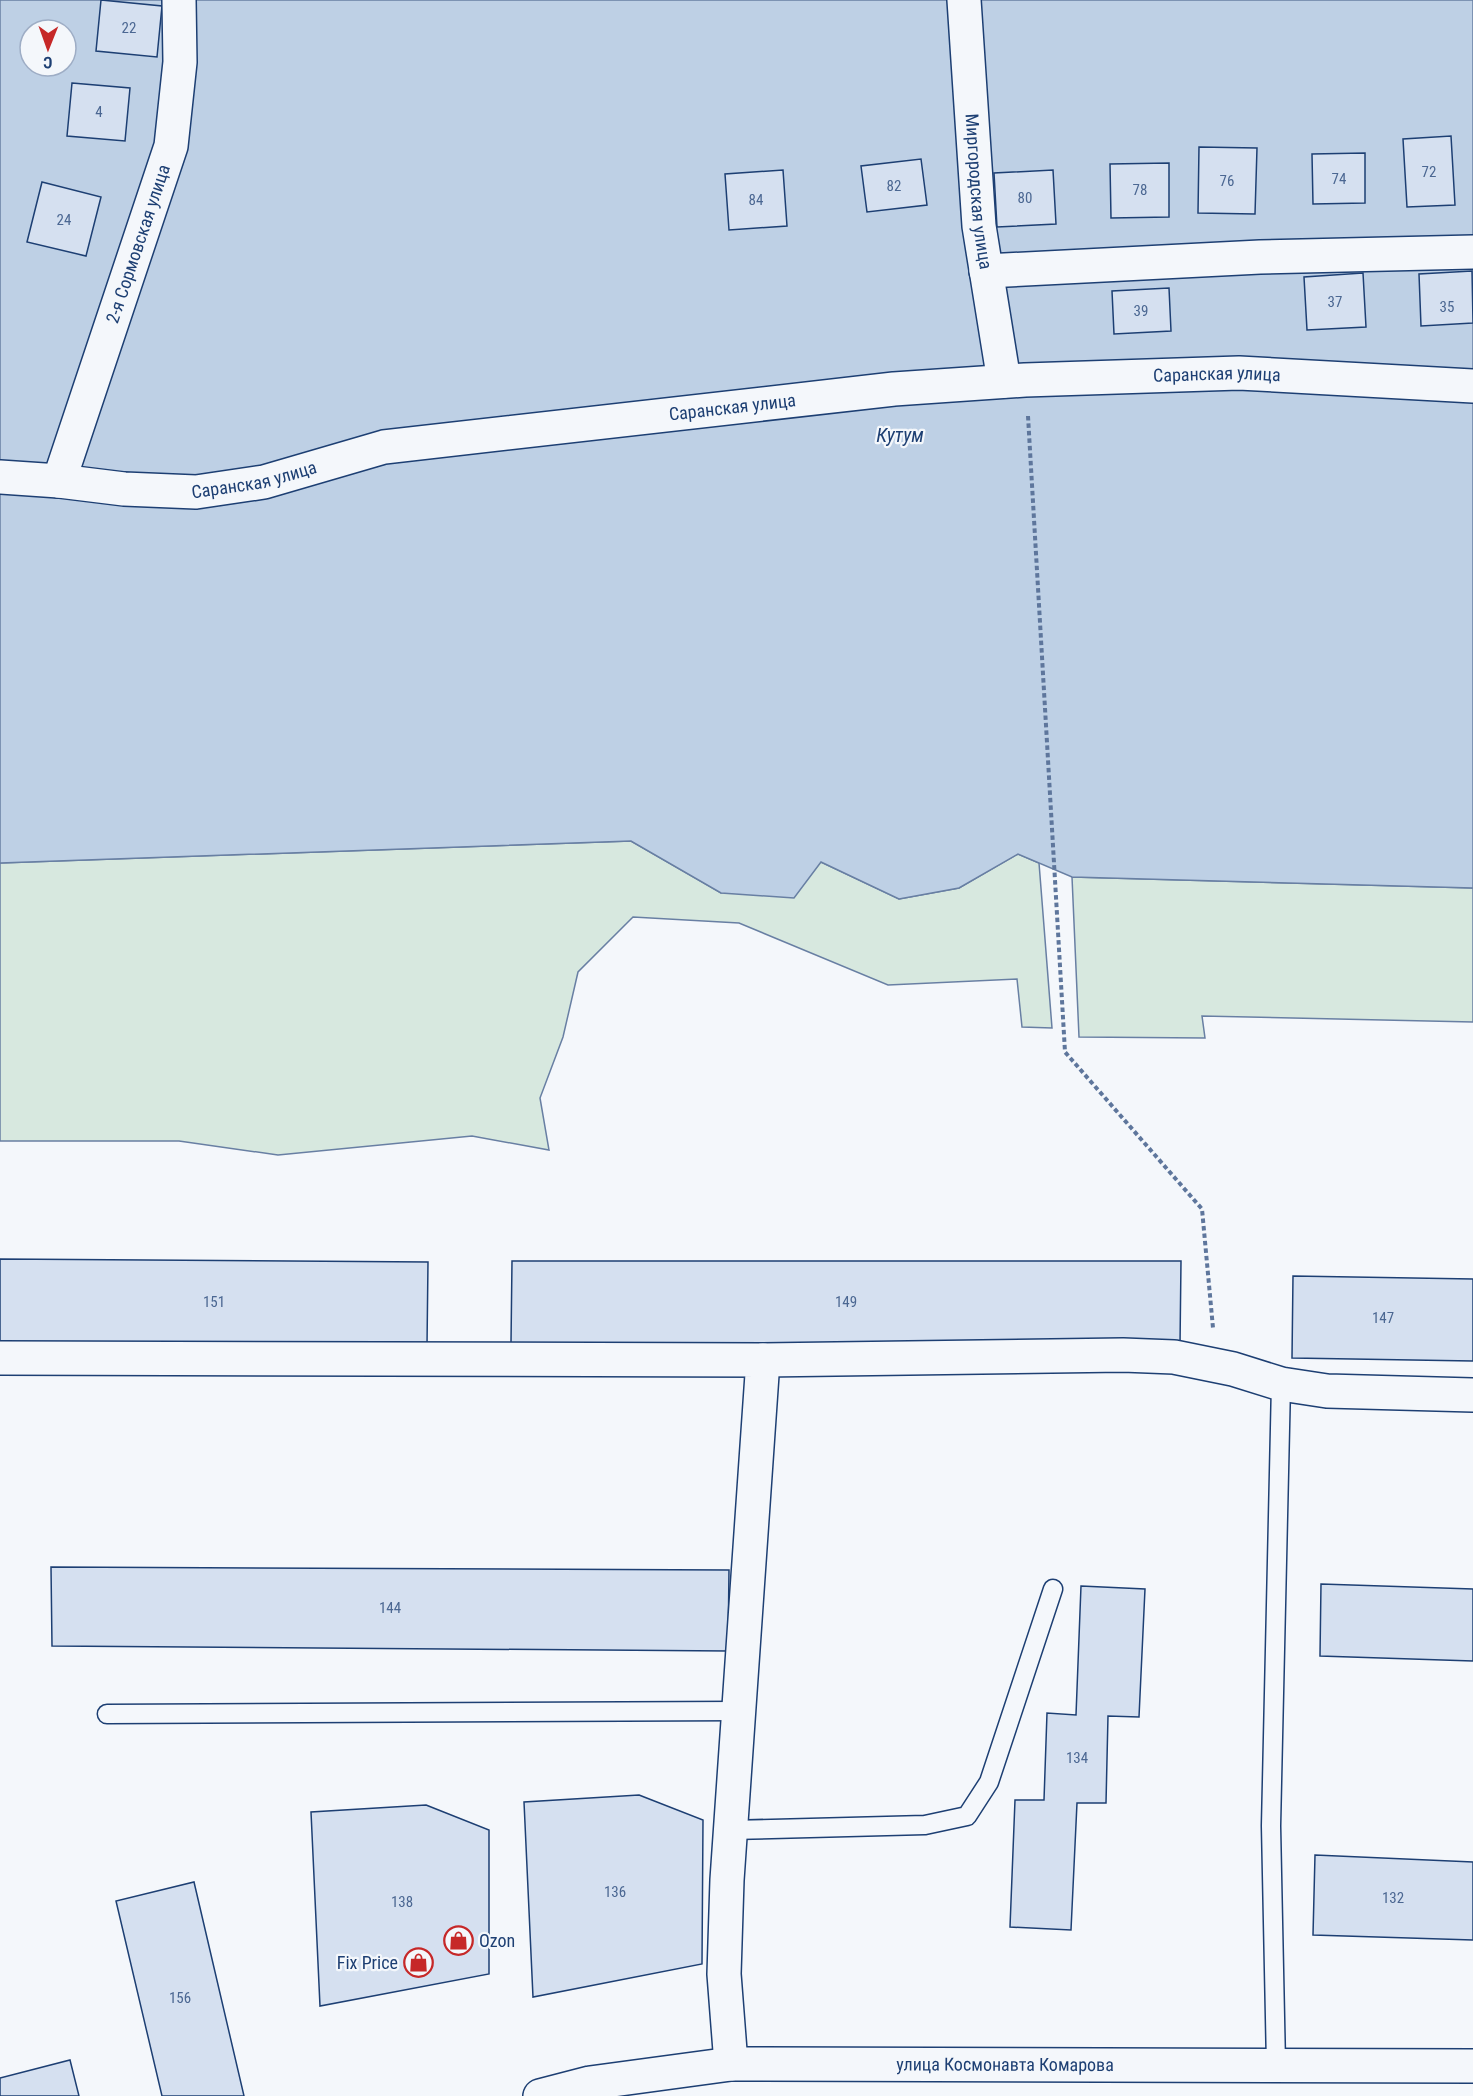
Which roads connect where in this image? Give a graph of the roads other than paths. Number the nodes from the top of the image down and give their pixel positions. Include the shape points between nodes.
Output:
1 (179, 0) edge
2 (964, 0) edge
3 (1473, 252) edge
4 (986, 271) junction
5 (1014, 380) junction
6 (1473, 386) edge
7 (0, 477) edge
8 (59, 481) junction
9 (0, 1358) edge
10 (763, 1360) junction
11 (1281, 1384) junction
12 (1473, 1395) edge
13 (1053, 1588) dead end
14 (739, 1711) junction
15 (107, 1714) dead end
16 (730, 1830) junction
17 (731, 2064) junction
18 (1276, 2065) junction
19 (1473, 2066) edge
20 (540, 2096) edge

1 - 8 street, 2-я Сормовская улица via 180,62 171,146
2 - 4 street, Миргородская улица via 979,226
3 - 4 street via 1260,257
4 - 5 street, Миргородская улица
5 - 6 street, Саранская улица via 1239,373
5 - 8 street, Саранская улица via 894,389 384,447 264,482 196,492
7 - 8 street, Саранская улица
9 - 10 street
10 - 11 street via 1174,1357
10 - 14 street
11 - 12 street via 1327,1391
11 - 18 lane via 1271,1826
13 - 16 lane via 989,1782 967,1816 925,1825
14 - 15 lane
14 - 16 street
16 - 17 street via 724,1974
17 - 18 street, улица Космонавта Комарова
17 - 20 street, улица Космонавта Комарова via 590,2083
18 - 19 street, улица Космонавта Комарова

